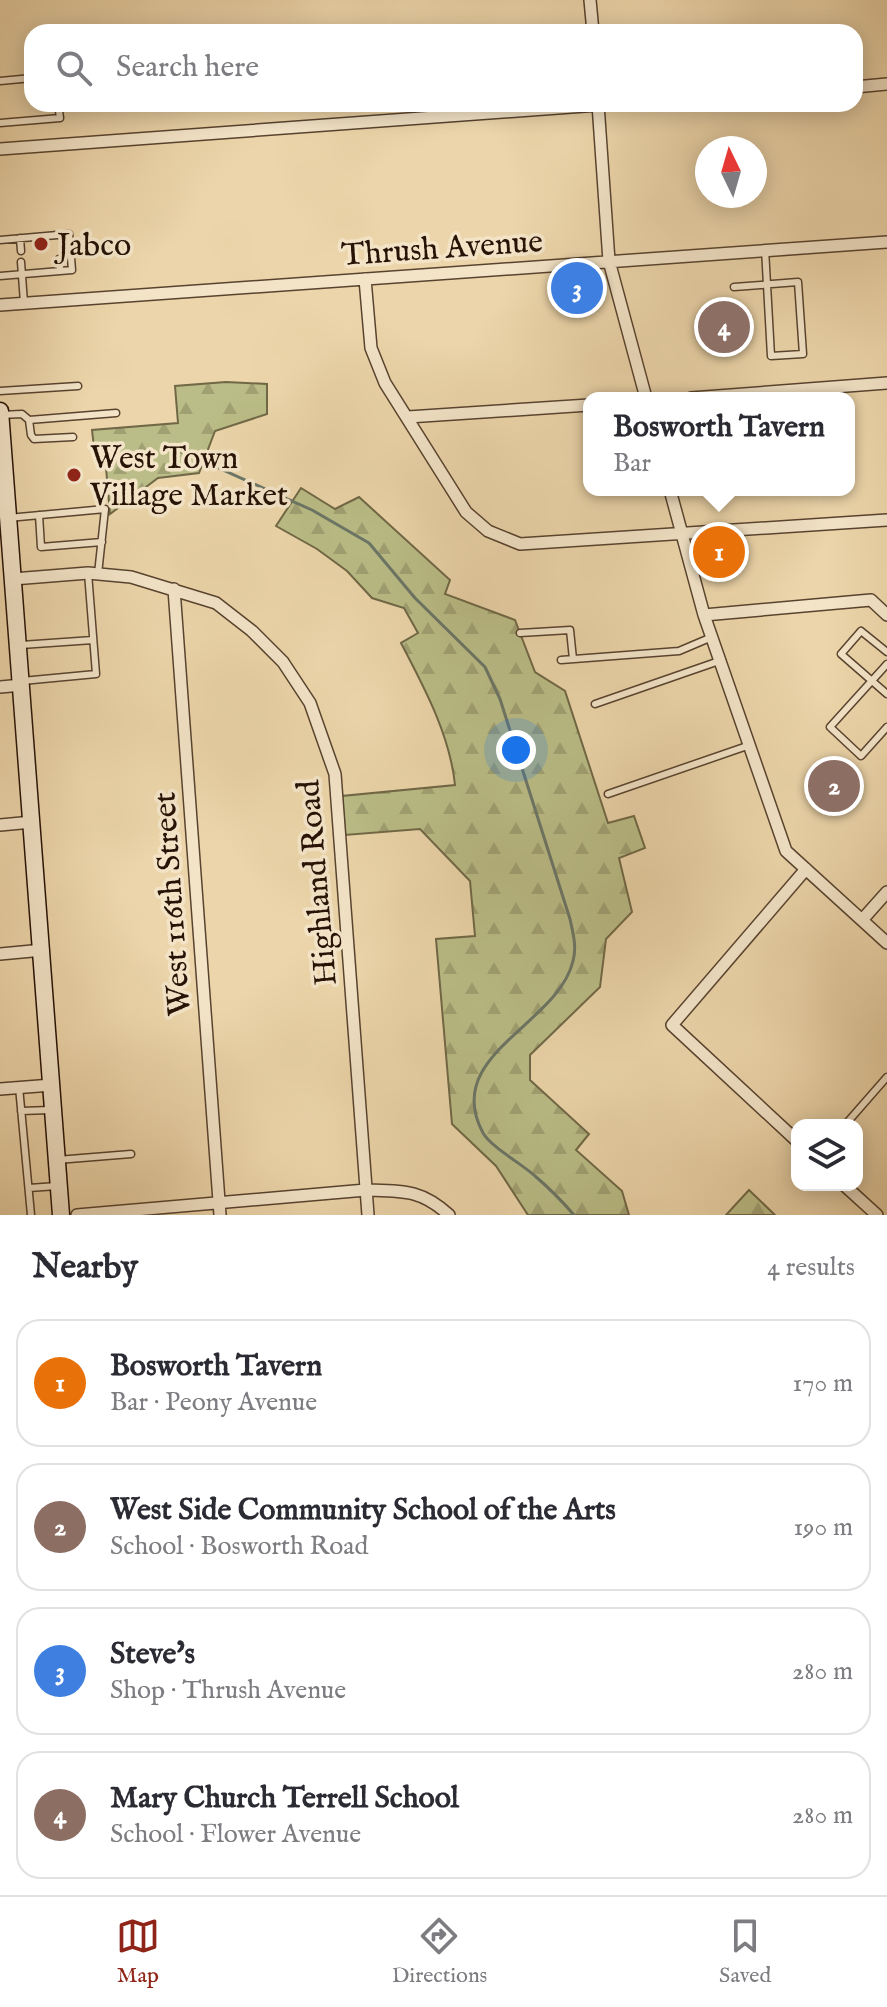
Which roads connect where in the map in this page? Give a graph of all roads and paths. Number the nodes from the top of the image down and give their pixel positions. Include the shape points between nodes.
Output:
1 (590, 0) edge
2 (592, 24) edge
3 (24, 79) edge
4 (0, 81) edge
5 (887, 84) edge
6 (863, 86) edge
7 (59, 112) edge
8 (492, 112) edge
9 (599, 112) edge
10 (0, 123) edge
11 (0, 149) edge
12 (57, 235) junction
13 (38, 237) junction
14 (20, 238) junction
15 (0, 240) edge
16 (887, 242) edge
17 (58, 247) dead end
18 (39, 249) dead end
19 (765, 249) junction
20 (21, 251) dead end
21 (59, 259) dead end
22 (40, 261) dead end
23 (609, 261) junction
24 (21, 262) dead end
25 (60, 271) junction
26 (40, 272) junction
27 (22, 274) junction
28 (0, 276) edge
29 (365, 279) junction
30 (767, 285) junction
31 (734, 287) dead end
32 (24, 303) junction
33 (0, 305) edge
34 (887, 383) edge
35 (78, 386) dead end
36 (0, 391) edge
37 (644, 392) edge
38 (769, 392) edge
39 (583, 405) edge
40 (0, 413) edge
41 (116, 413) dead end
42 (408, 417) junction
43 (29, 420) junction
44 (73, 437) dead end
45 (2, 453) edge
46 (3, 490) edge
47 (672, 496) edge
48 (39, 515) junction
49 (887, 520) edge
50 (6, 523) edge
51 (682, 535) junction
52 (102, 542) junction
53 (6, 557) edge
54 (93, 574) junction
55 (13, 579) junction
56 (174, 589) junction
57 (704, 615) junction
58 (887, 615) edge
59 (520, 633) dead end
60 (712, 637) junction
61 (93, 640) junction
62 (19, 645) junction
63 (887, 652) edge
64 (573, 659) junction
65 (561, 660) dead end
66 (722, 660) junction
67 (887, 664) edge
68 (872, 681) junction
69 (22, 683) junction
70 (0, 687) edge
71 (887, 694) edge
72 (595, 704) dead end
73 (887, 727) edge
74 (750, 745) junction
75 (608, 794) dead end
76 (32, 822) junction
77 (0, 825) edge
78 (806, 869) junction
79 (887, 892) edge
80 (862, 920) junction
81 (887, 943) edge
82 (43, 950) junction
83 (0, 954) edge
84 (887, 1077) edge
85 (52, 1085) junction
86 (19, 1087) junction
87 (0, 1089) edge
88 (53, 1110) junction
89 (21, 1111) junction
90 (850, 1119) edge
91 (791, 1135) edge
92 (131, 1154) dead end
93 (57, 1160) junction
94 (59, 1186) junction
95 (29, 1188) junction
96 (366, 1190) junction
97 (851, 1191) edge
98 (219, 1201) junction
99 (31, 1215) edge
100 (61, 1215) edge
101 (77, 1215) edge
102 (220, 1215) edge
103 (368, 1215) edge
104 (449, 1215) edge
105 (877, 1215) edge

1 - 2 street
3 - 4 lane
5 - 6 street
7 - 10 lane via 60,118
8 - 11 street
9 - 23 street
12 - 13 lane
12 - 17 lane
12 - 25 lane via 69,234 72,270
13 - 14 lane
13 - 18 lane
14 - 15 lane
14 - 20 lane
16 - 19 street, Thrush Avenue
19 - 23 street, Thrush Avenue
19 - 30 lane
21 - 25 lane
22 - 26 lane
23 - 29 street, Thrush Avenue
23 - 37 street
24 - 27 lane
25 - 26 lane
26 - 27 lane
27 - 28 lane
27 - 32 lane
29 - 32 street, Thrush Avenue
29 - 42 street via 371,348 385,383
30 - 30 lane via 771,356 803,354 798,282
30 - 31 lane
32 - 33 street, Thrush Avenue
34 - 38 street
35 - 36 lane
39 - 42 street
40 - 43 lane via 22,414
40 - 45 main road
41 - 43 lane
42 - 51 street via 466,512 488,531 520,544
43 - 44 lane via 34,439
45 - 46 main road
46 - 50 main road
47 - 51 street
48 - 50 lane
48 - 52 lane via 41,547
48 - 52 lane via 105,509
49 - 51 street
50 - 53 main road
51 - 57 street
52 - 54 lane
53 - 55 main road
54 - 55 street, Highland Road
54 - 56 street, Highland Road
54 - 61 lane
55 - 62 main road
56 - 96 street, Highland Road via 216,603 283,662 310,703 335,774
56 - 98 street, West 116th Street
57 - 58 street via 871,600
57 - 60 street
59 - 64 lane via 570,630
60 - 64 lane via 679,651
60 - 66 street
61 - 62 lane
61 - 69 lane via 96,674
62 - 69 main road
63 - 68 lane via 861,631 841,654
64 - 65 lane
66 - 72 lane
66 - 74 street
67 - 68 lane
68 - 71 lane
68 - 73 lane via 830,727 861,756
69 - 70 street
69 - 76 main road
74 - 75 lane
74 - 78 street via 786,851
76 - 77 street
76 - 82 main road
78 - 80 street
78 - 91 street via 672,1025
79 - 80 street
80 - 81 street
82 - 83 street
82 - 85 main road
84 - 90 lane
85 - 86 street
85 - 88 main road
86 - 87 street
86 - 89 lane
88 - 89 lane
88 - 93 main road
89 - 95 lane
92 - 93 lane
93 - 94 main road
94 - 95 lane
94 - 100 main road
95 - 99 lane
96 - 98 street
96 - 103 street, Highland Road
96 - 104 street via 409,1191
97 - 105 street
98 - 101 street
98 - 102 street, West 116th Street

